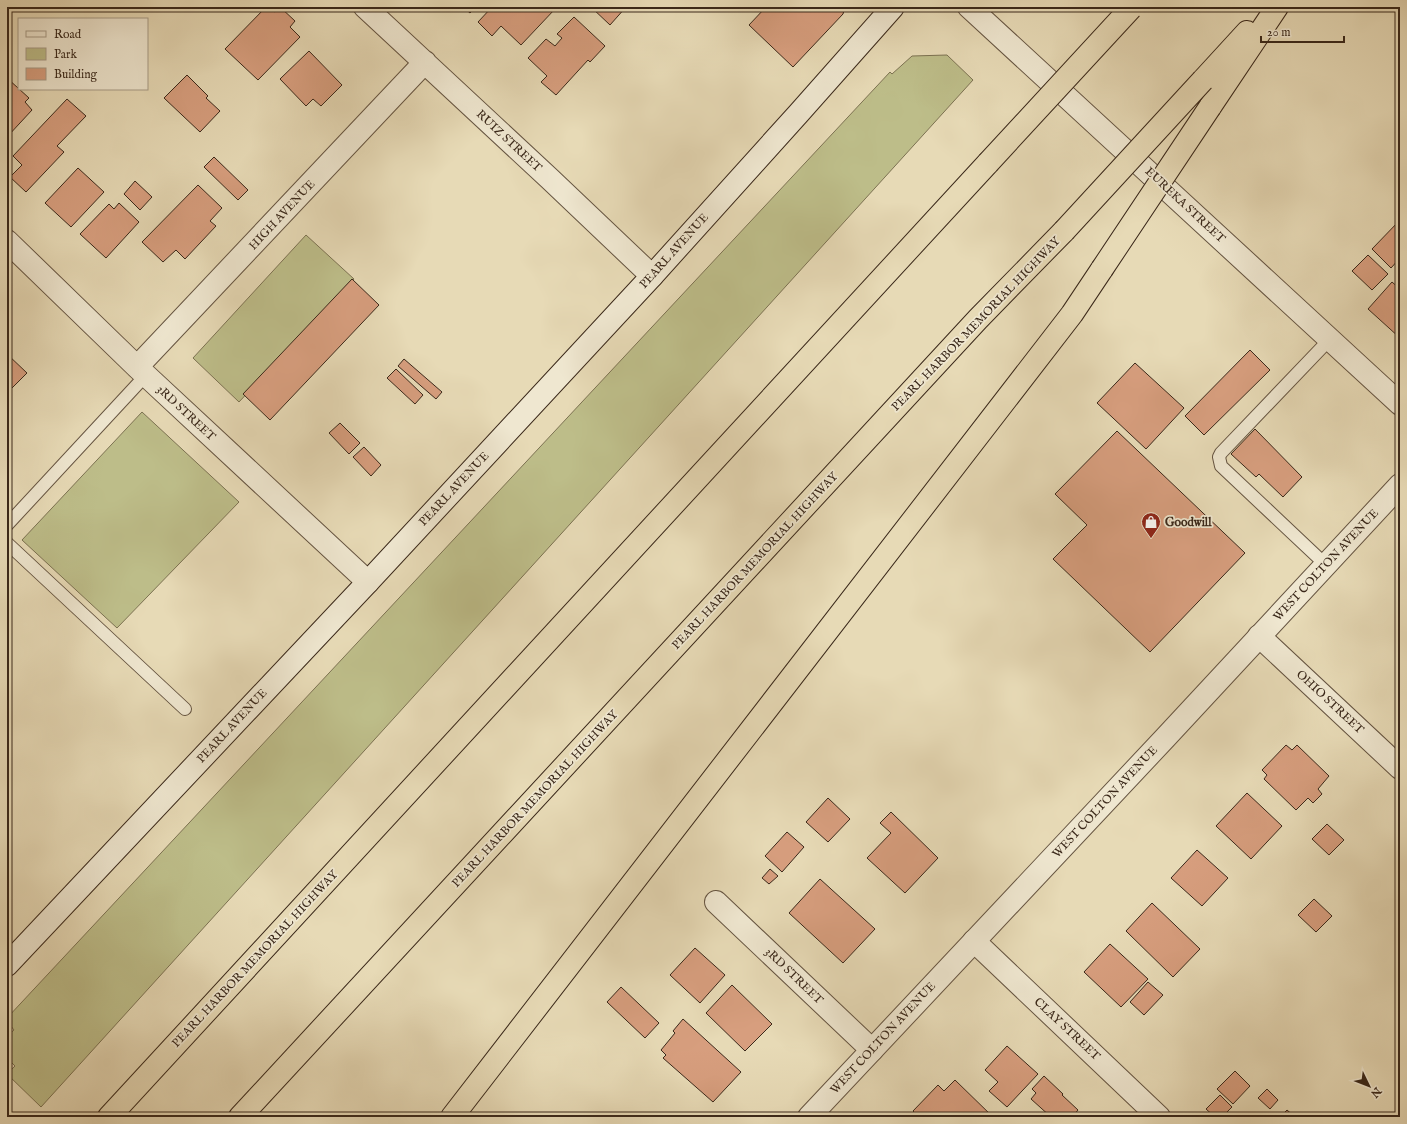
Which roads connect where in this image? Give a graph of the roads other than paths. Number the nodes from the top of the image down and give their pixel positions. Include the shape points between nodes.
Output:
1 (365, 7) edge
2 (893, 7) edge
3 (969, 7) edge
4 (1271, 7) edge
5 (1277, 7) edge
6 (1132, 8) edge
7 (425, 62) junction
8 (7, 241) edge
9 (652, 276) junction
10 (1330, 339) junction
11 (142, 371) junction
12 (1400, 404) edge
13 (1400, 485) edge
14 (7, 525) edge
15 (7, 543) edge
16 (1326, 565) junction
17 (368, 582) junction
18 (1259, 636) junction
19 (185, 709) dead end
20 (1400, 768) edge
21 (716, 902) dead end
22 (974, 941) junction
23 (7, 965) edge
24 (872, 1050) junction
25 (260, 1096) junction
26 (109, 1117) edge
27 (240, 1117) edge
28 (252, 1117) edge
29 (452, 1117) edge
30 (809, 1117) edge
31 (1159, 1117) edge

1 - 7 street, RUIZ STREET
2 - 9 street, PEARL AVENUE
3 - 10 street, EUREKA STREET
4 - 25 highway, PEARL HARBOR MEMORIAL HIGHWAY, bridge via 1064,231 978,319
5 - 29 highway, bridge via 1072,314
6 - 26 highway, PEARL HARBOR MEMORIAL HIGHWAY, bridge
7 - 9 street, RUIZ STREET
7 - 11 street, HIGH AVENUE
8 - 11 street, 3RD STREET
9 - 17 street, PEARL AVENUE
10 - 12 street, EUREKA STREET
10 - 16 lane via 1220,457 1221,466
11 - 14 lane
11 - 17 street, 3RD STREET
13 - 16 street, WEST COLTON AVENUE
15 - 19 lane
16 - 18 street, WEST COLTON AVENUE
17 - 23 street, PEARL AVENUE
18 - 20 street, OHIO STREET
18 - 22 street, WEST COLTON AVENUE
21 - 24 street, 3RD STREET
22 - 24 street, WEST COLTON AVENUE
22 - 31 street, CLAY STREET
24 - 30 street, WEST COLTON AVENUE
25 - 27 highway, PEARL HARBOR MEMORIAL HIGHWAY
25 - 28 highway

